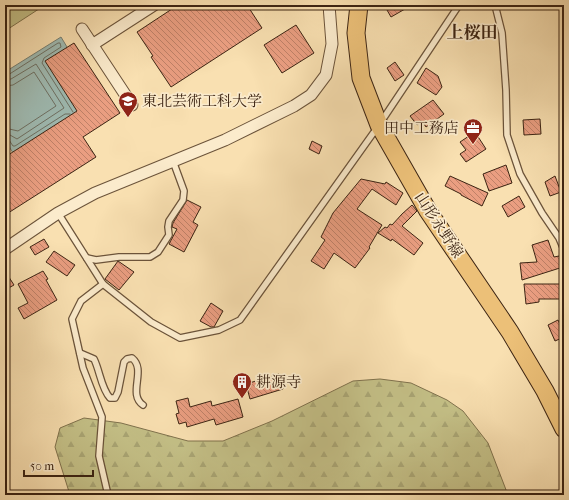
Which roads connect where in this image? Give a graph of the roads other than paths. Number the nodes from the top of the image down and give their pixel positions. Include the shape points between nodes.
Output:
1 (154, 5) edge
2 (329, 5) edge
3 (358, 5) edge
4 (459, 5) edge
5 (495, 5) edge
6 (82, 29) dead end
7 (92, 45) junction
8 (132, 105) dead end
9 (379, 125) junction
10 (173, 161) junction
11 (58, 213) junction
12 (5, 248) edge
13 (564, 250) edge
14 (87, 258) junction
15 (103, 284) junction
16 (80, 354) junction
17 (143, 405) dead end
18 (564, 429) edge
19 (108, 495) edge

1 - 7 street
2 - 10 street via 332,44 326,75 312,95 225,140
3 - 9 main road, 山形永野線 via 356,33 361,78
4 - 9 lane
5 - 13 lane via 502,33 507,135 520,174
6 - 7 street
7 - 8 street
9 - 15 lane via 240,320 219,330 180,338 151,322
9 - 18 main road, 山形永野線 via 428,211 510,332
10 - 11 street via 95,193
10 - 14 lane via 184,191 183,200 169,221 169,235 158,252 150,257 96,260
11 - 12 street
11 - 14 lane
14 - 15 lane
15 - 16 lane via 81,301 72,319
16 - 17 lane via 94,359 110,398 115,398 118,392 124,362 132,358 136,361 139,373 137,396
16 - 19 lane via 102,417 99,456

